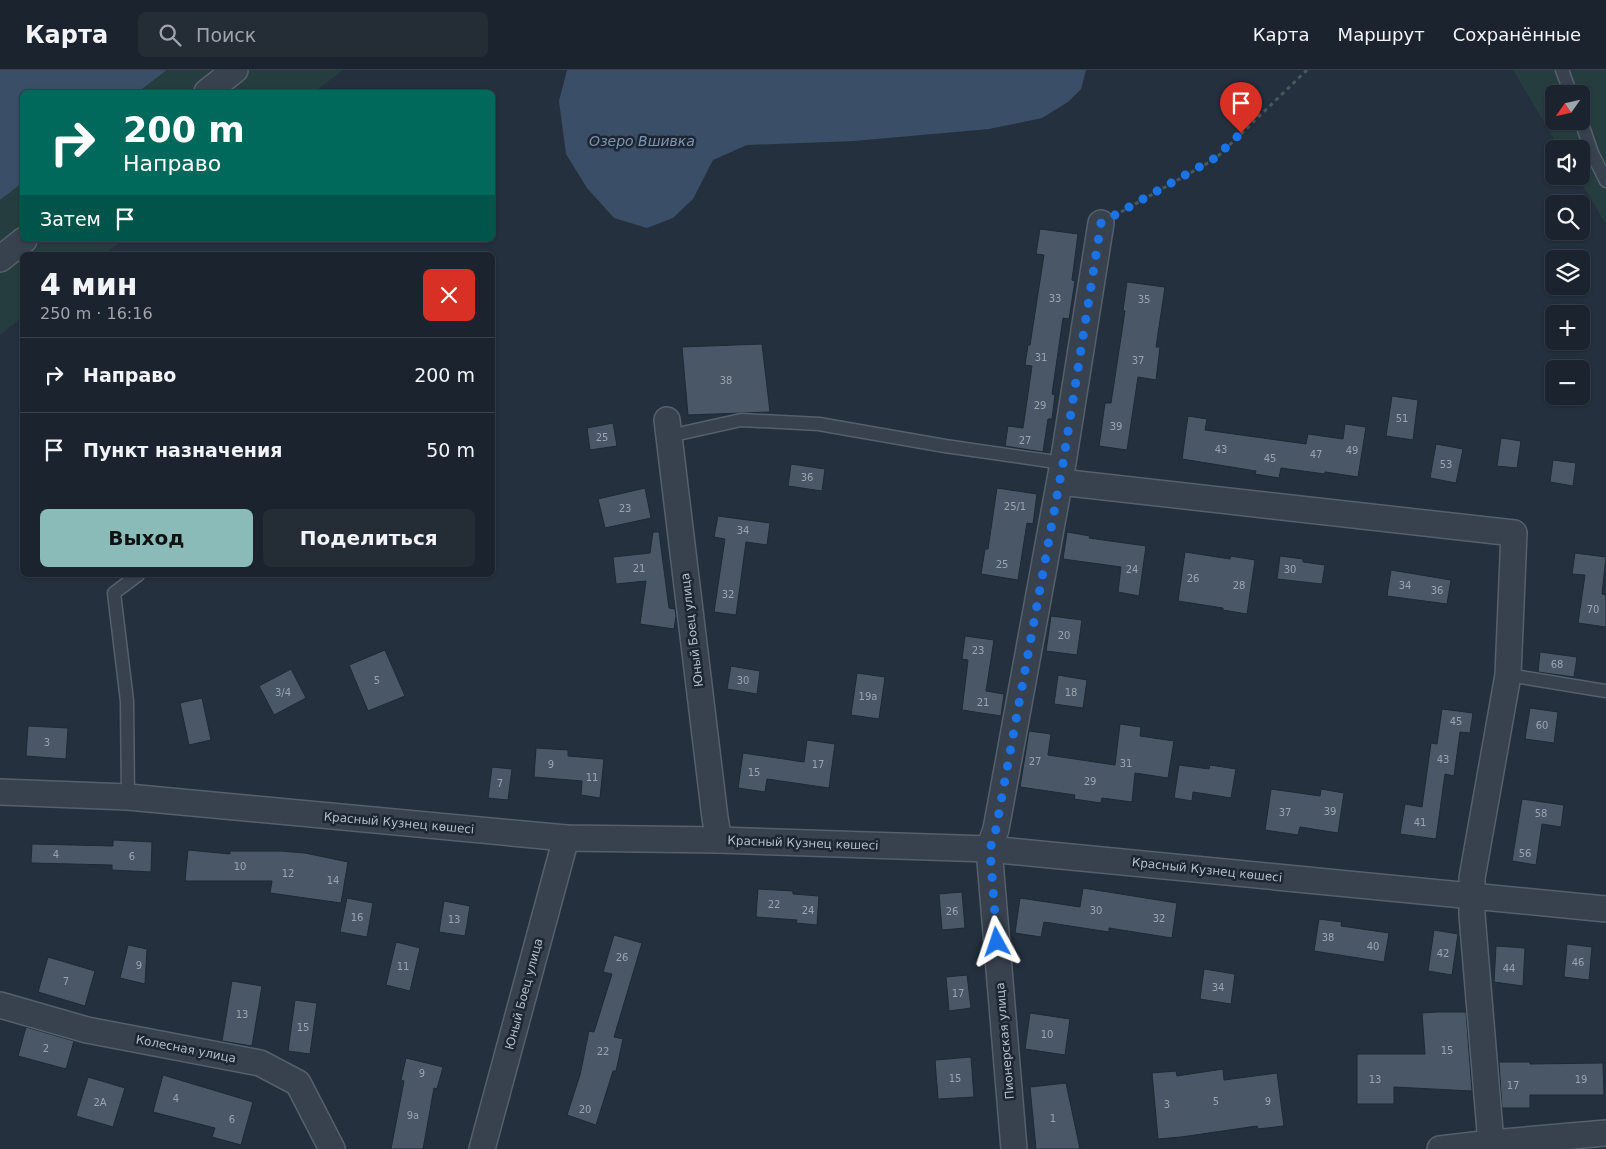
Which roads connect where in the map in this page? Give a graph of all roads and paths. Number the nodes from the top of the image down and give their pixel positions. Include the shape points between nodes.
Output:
1 (235, 70) edge
2 (1307, 70) edge
3 (1562, 70) edge
4 (1568, 85) edge
5 (210, 90) edge
6 (1584, 130) edge
7 (1606, 181) edge
8 (1101, 223) joint
9 (21, 242) edge
10 (0, 259) edge
11 (668, 428) joint
12 (1062, 472) junction
13 (135, 577) edge
14 (1508, 675) junction
15 (1606, 691) edge
16 (0, 792) edge
17 (128, 797) junction
18 (566, 838) junction
19 (719, 840) junction
20 (990, 849) junction
21 (1471, 897) junction
22 (1606, 909) edge
23 (0, 1004) edge
24 (1606, 1133) edge
25 (1490, 1143) junction
26 (332, 1149) edge
27 (482, 1149) edge
28 (1014, 1149) edge
29 (1440, 1149) edge

1 - 5 street
2 - 8 path via 1215,158
3 - 4 lane
6 - 7 lane
8 - 12 street, Пионерская улица
9 - 10 street
11 - 12 lane via 740,420 819,424 945,446
11 - 19 street, Юный Боец улица
12 - 14 street via 1514,533
12 - 20 street, Пионерская улица
13 - 17 lane via 114,592 127,701
14 - 15 lane
14 - 21 street
16 - 17 street, Красный Кузнец көшесі
17 - 18 street, Красный Кузнец көшесі
18 - 19 street, Красный Кузнец көшесі
18 - 27 street, Юный Боец улица
19 - 20 street, Красный Кузнец көшесі
20 - 21 street, Красный Кузнец көшесі
20 - 28 street, Пионерская улица
21 - 22 street, Красный Кузнец көшесі
21 - 25 street
23 - 26 street, Колесная улица via 86,1030 260,1063 298,1083
24 - 25 street
25 - 29 street

